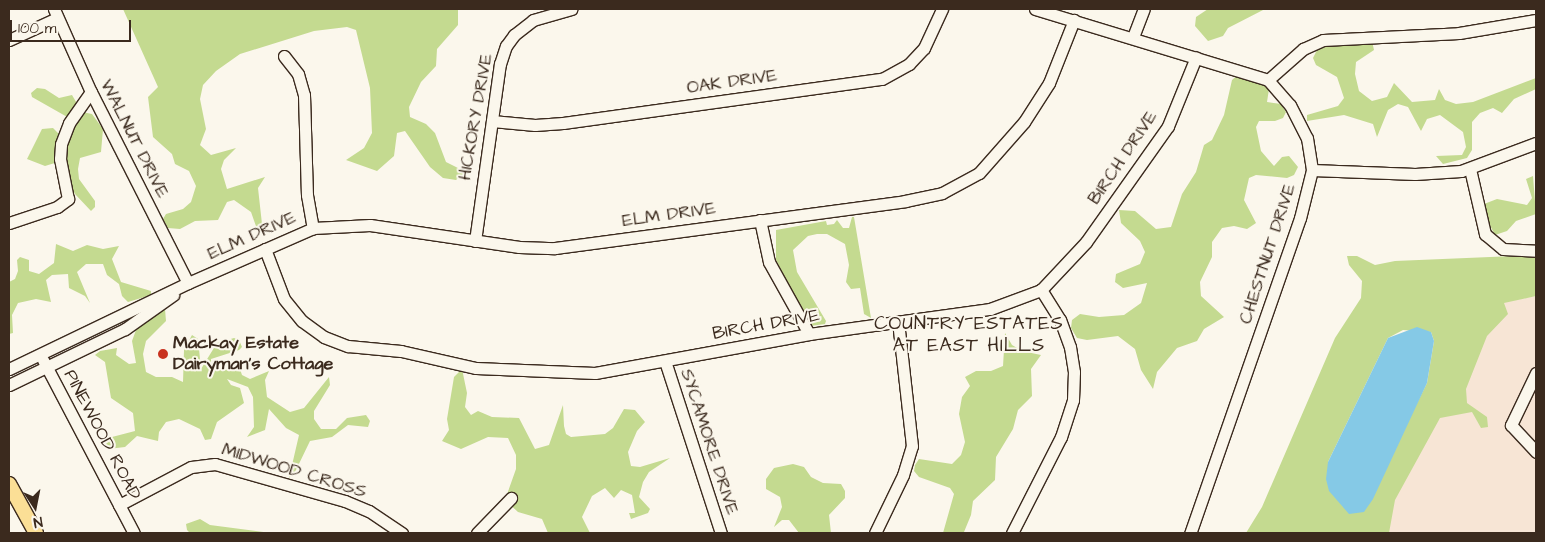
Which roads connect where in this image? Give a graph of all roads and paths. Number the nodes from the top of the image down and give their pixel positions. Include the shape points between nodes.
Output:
1 (572, 9) edge
2 (942, 9) edge
3 (1035, 9) edge
4 (1144, 9) edge
5 (56, 13) edge
6 (1074, 20) junction
7 (1536, 20) edge
8 (1133, 37) junction
9 (9, 40) edge
10 (284, 56) dead end
11 (1196, 57) junction
12 (1268, 80) junction
13 (91, 92) junction
14 (492, 121) junction
15 (1536, 143) edge
16 (1470, 169) junction
17 (1312, 170) junction
18 (760, 220) junction
19 (9, 223) edge
20 (313, 228) junction
21 (474, 241) junction
22 (265, 249) junction
23 (1536, 251) edge
24 (188, 283) junction
25 (1041, 290) junction
26 (898, 322) junction
27 (809, 334) junction
28 (40, 354) junction
29 (665, 361) junction
30 (47, 366) junction
31 (9, 369) edge
32 (1536, 373) edge
33 (9, 385) edge
34 (1536, 452) edge
35 (9, 484) edge
36 (511, 498) dead end
37 (119, 505) junction
38 (36, 533) edge
39 (134, 533) edge
40 (402, 533) edge
41 (477, 533) edge
42 (721, 533) edge
43 (875, 533) edge
44 (1012, 533) edge
45 (1190, 533) edge

1 - 14 street, HICKORY DRIVE via 533,20 514,35 500,64
2 - 14 street, OAK DRIVE via 924,48 909,64 882,79 563,123 535,125
3 - 6 street
4 - 8 street
5 - 9 street
5 - 13 street, WALNUT DRIVE
6 - 8 street
6 - 18 street, ELM DRIVE via 1049,83 1024,122 979,173 928,197
7 - 12 street via 1459,33 1323,40 1303,49
8 - 11 street
10 - 20 street via 298,74 304,95 307,194
11 - 12 street
11 - 25 street, BIRCH DRIVE via 1179,103 1152,151 1086,242
12 - 17 street, CHESTNUT DRIVE via 1302,124
13 - 19 street via 69,123 61,144 60,159 68,199 57,207
13 - 24 street, WALNUT DRIVE
14 - 21 street, HICKORY DRIVE
15 - 16 street
16 - 17 street via 1421,174
16 - 23 street via 1485,234 1503,249
17 - 45 street, CHESTNUT DRIVE via 1300,218
18 - 21 street, ELM DRIVE via 555,248
18 - 27 street via 769,262
20 - 21 street, ELM DRIVE via 370,225
20 - 22 street, ELM DRIVE
22 - 24 street, ELM DRIVE
22 - 29 street, BIRCH DRIVE via 284,299 292,310 314,331 343,344 400,351 476,368 573,374
24 - 28 street, ELM DRIVE
24 - 30 street, ELM DRIVE via 125,329
25 - 26 street, BIRCH DRIVE via 990,310
25 - 44 street via 1060,320 1070,347 1074,372 1073,400 1061,437
26 - 27 street, BIRCH DRIVE
26 - 43 street via 912,446 903,475
27 - 29 street, BIRCH DRIVE
28 - 30 street, PINEWOOD ROAD
28 - 31 street, ELM DRIVE
29 - 42 street, SYCAMORE DRIVE
30 - 33 street, ELM DRIVE
30 - 37 street, PINEWOOD ROAD
32 - 34 street via 1511,425
35 - 38 main road
36 - 41 street
37 - 39 street, PINEWOOD ROAD
37 - 40 street, MIDWOOD CROSS via 191,467 215,464 345,501 369,511

